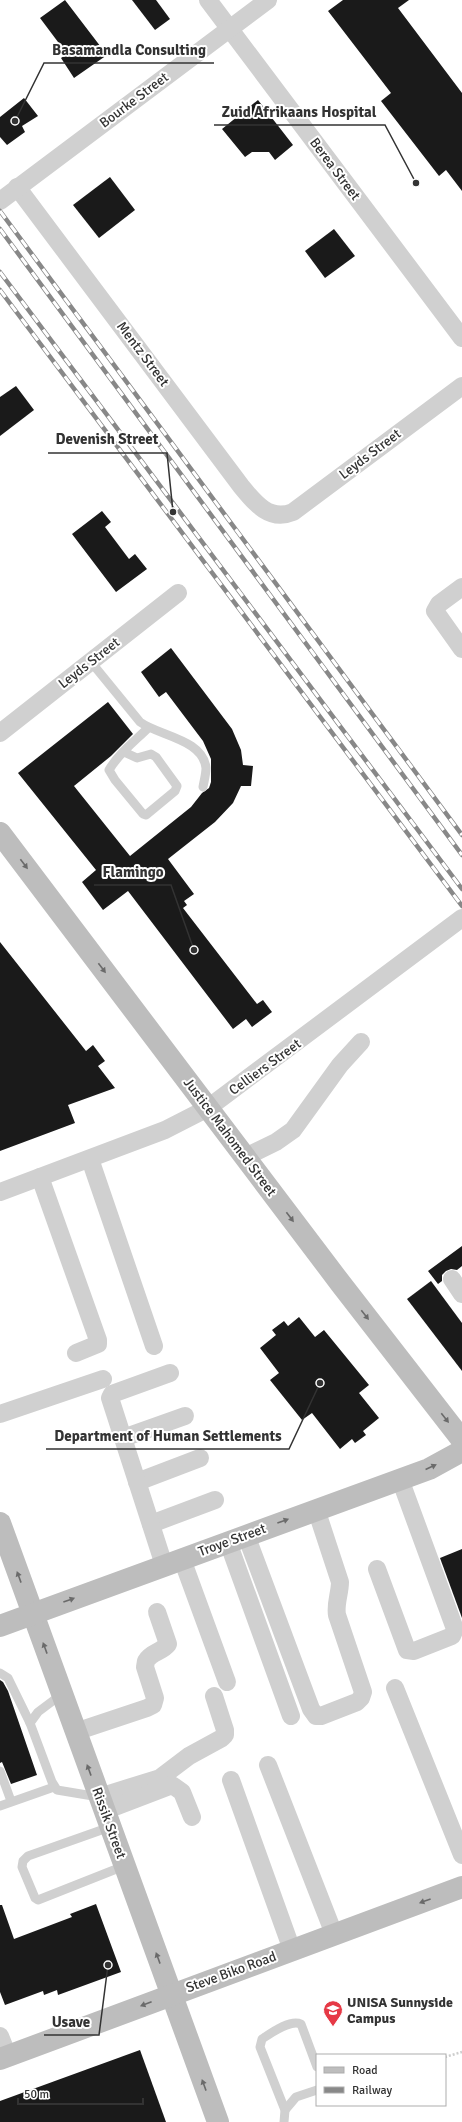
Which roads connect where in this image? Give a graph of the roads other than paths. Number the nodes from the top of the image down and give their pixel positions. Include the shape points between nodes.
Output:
1 (208, 0) edge
2 (268, 0) edge
3 (230, 29) junction
4 (8, 195) edge
5 (462, 338) edge
6 (462, 386) edge
7 (275, 514) joint
8 (462, 587) edge
9 (178, 593) dead end
10 (462, 648) edge
11 (91, 662) junction
12 (148, 728) junction
13 (0, 732) edge
14 (124, 752) junction
15 (203, 787) dead end
16 (0, 833) edge
17 (456, 923) edge
18 (361, 1042) dead end
19 (208, 1108) junction
20 (245, 1157) junction
21 (90, 1159) junction
22 (40, 1177) junction
23 (0, 1192) edge
24 (154, 1346) dead end
25 (76, 1353) dead end
26 (170, 1373) dead end
27 (103, 1379) dead end
28 (0, 1414) edge
29 (185, 1416) dead end
30 (123, 1438) junction
31 (462, 1440) edge
32 (462, 1451) edge
33 (200, 1458) dead end
34 (400, 1478) junction
35 (137, 1482) junction
36 (215, 1500) dead end
37 (316, 1509) junction
38 (0, 1524) edge
39 (151, 1524) junction
40 (237, 1539) junction
41 (173, 1562) junction
42 (377, 1569) dead end
43 (157, 1612) dead end
44 (32, 1614) junction
45 (0, 1626) edge
46 (0, 1673) edge
47 (227, 1682) dead end
48 (395, 1688) dead end
49 (62, 1694) junction
50 (214, 1696) dead end
51 (291, 1716) dead end
52 (30, 1723) junction
53 (75, 1732) junction
54 (268, 1764) dead end
55 (0, 1771) edge
56 (231, 1780) dead end
57 (54, 1787) junction
58 (11, 1801) junction
59 (0, 1806) edge
60 (104, 1812) junction
61 (192, 1817) dead end
62 (462, 1856) edge
63 (124, 1866) junction
64 (462, 1887) edge
65 (334, 1934) junction
66 (292, 1950) junction
67 (172, 1994) junction
68 (0, 2036) edge
69 (4, 2058) edge
70 (316, 2064) edge
71 (316, 2090) edge
72 (285, 2110) junction
73 (218, 2122) edge
74 (284, 2122) edge

1 - 3 street, Berea Street
2 - 3 street, Bourke Street
3 - 4 street, Bourke Street
3 - 5 street, Berea Street
4 - 7 street, Mentz Street via 241,486 259,507
6 - 7 street, Leyds Street via 300,507 287,514
8 - 10 street via 439,604 435,611
9 - 11 street, Leyds Street
11 - 12 lane via 140,722
11 - 13 street, Leyds Street
12 - 14 lane
12 - 15 lane via 189,744 204,760 206,769
14 - 14 lane via 109,770 124,792 146,815 175,791 177,786 156,757 151,754 137,758
16 -> 19 main road, Justice Mahomed Street
17 - 19 street, Celliers Street
18 - 20 street via 340,1065 293,1130 276,1142
19 - 20 main road, Justice Mahomed Street
19 - 21 street, Celliers Street via 165,1130
20 -> 31 main road, Justice Mahomed Street
21 - 22 street, Celliers Street
21 - 24 street
22 - 23 street, Celliers Street
22 - 25 street via 98,1340 94,1347
26 - 30 street via 111,1396
27 - 28 street
29 - 30 street
30 - 35 street
34 -> 32 main road, Troye Street via 429,1468
33 - 35 street
34 - 37 main road, Troye Street
34 - 42 street via 455,1628 452,1636 414,1651 407,1650
35 - 39 street
36 - 39 street
40 -> 37 main road, Troye Street
37 - 40 street via 340,1582 337,1615 363,1692 357,1702 321,1716 316,1716 312,1710
44 -> 38 main road, Rissik Street
39 - 41 street
40 - 41 main road, Troye Street
40 - 51 street
44 -> 41 main road, Troye Street
41 - 47 street
43 - 53 street via 168,1644 146,1660 145,1667 155,1696 153,1704 148,1708
44 - 45 main road, Troye Street
49 -> 44 main road, Rissik Street
46 - 52 lane via 8,1678
48 - 62 street
49 - 52 lane via 38,1712
49 - 53 main road, Rissik Street
50 - 60 street via 225,1735
52 - 57 lane
60 -> 53 main road, Rissik Street
54 - 65 street
55 - 58 lane
56 - 66 street
57 - 58 lane
57 - 60 lane
58 - 59 lane
60 - 61 street via 172,1785 182,1792
60 - 63 main road, Rissik Street
60 - 63 lane via 28,1856 22,1866 38,1900
67 -> 63 main road, Rissik Street
64 -> 65 main road, Steve Biko Road
65 - 66 main road, Steve Biko Road
66 - 67 main road, Steve Biko Road
67 -> 69 main road, Steve Biko Road
73 -> 67 main road, Rissik Street
68 - 69 street
70 - 72 lane via 298,2022 262,2039 260,2047 264,2061
71 - 72 lane via 296,2097
72 - 74 lane

